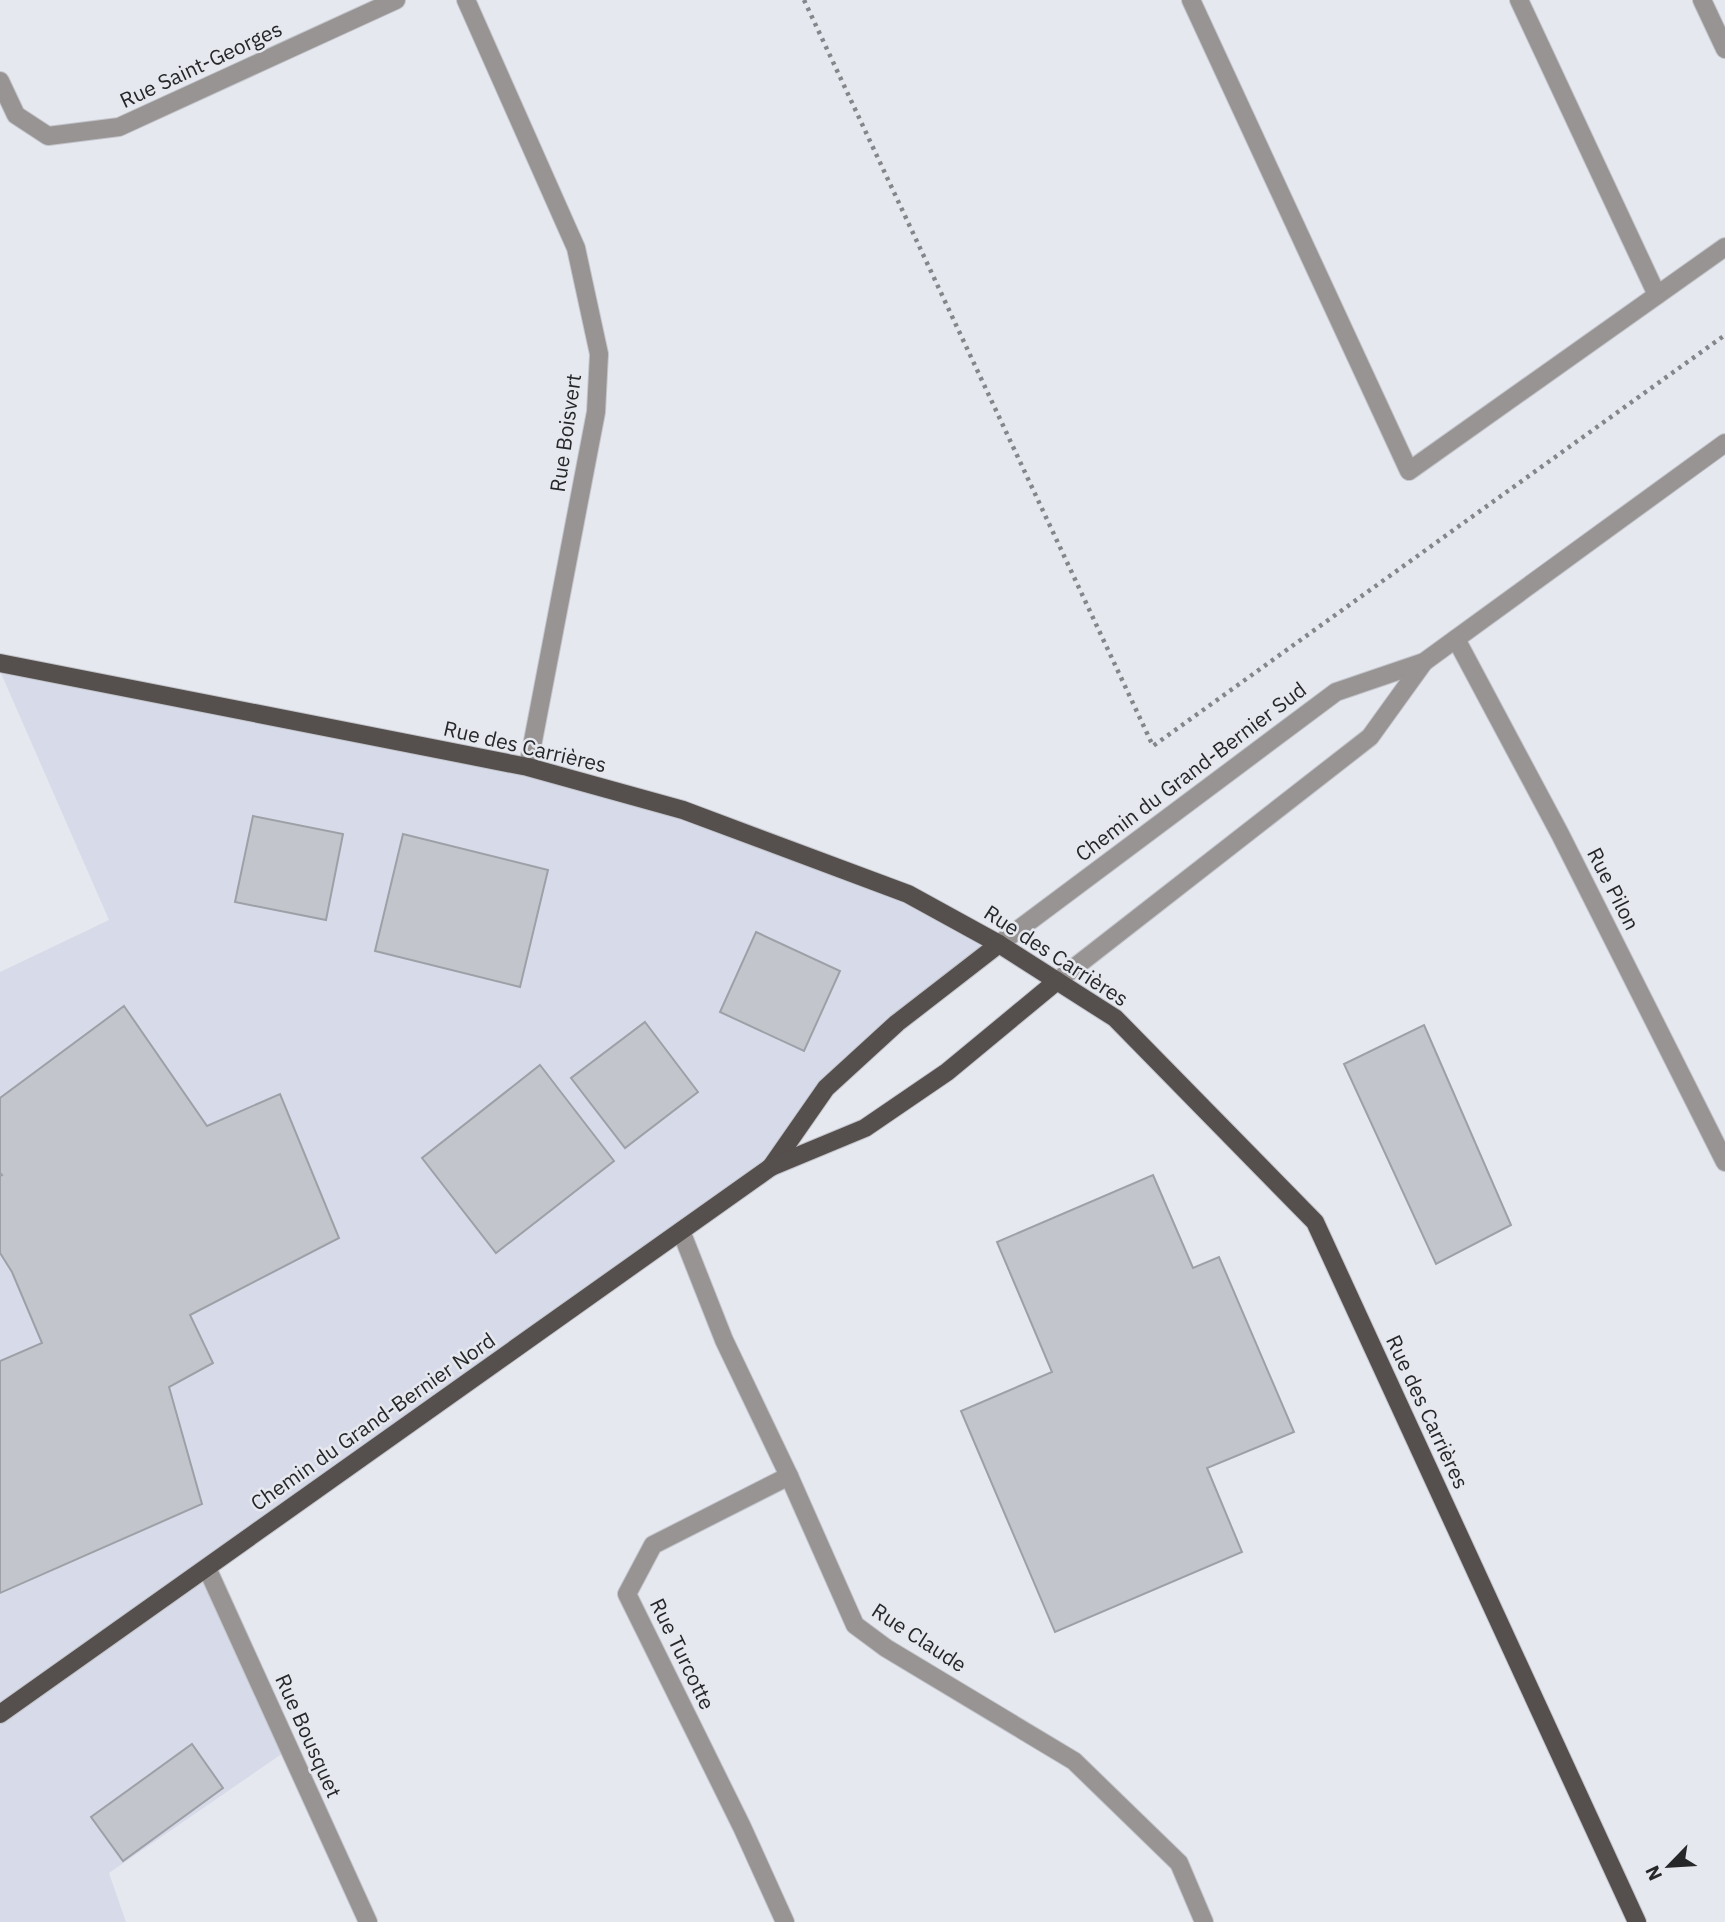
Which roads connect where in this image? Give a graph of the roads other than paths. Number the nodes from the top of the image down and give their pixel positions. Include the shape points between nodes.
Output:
1 (397, 0) edge
2 (466, 0) edge
3 (1191, 0) edge
4 (1519, 0) edge
5 (1702, 0) edge
6 (1725, 49) edge
7 (0, 82) edge
8 (1725, 247) edge
9 (1657, 295) junction
10 (1725, 443) edge
11 (1456, 639) junction
12 (1424, 662) junction
13 (0, 663) edge
14 (528, 767) junction
15 (999, 944) junction
16 (1057, 981) junction
17 (1725, 1162) edge
18 (771, 1167) junction
19 (681, 1231) junction
20 (789, 1476) junction
21 (207, 1568) junction
22 (0, 1714) edge
23 (368, 1922) edge
24 (785, 1922) edge
25 (1204, 1922) edge
26 (1637, 1922) edge

1 - 7 street, Rue Saint-Georges via 119,127 48,136 16,115
2 - 14 street, Rue Boisvert via 576,248 599,354 596,412
3 - 9 street via 1409,471
4 - 9 street
5 - 6 street
8 - 9 street
10 - 11 street, Chemin du Grand-Bernier Sud
11 - 12 street, Chemin du Grand-Bernier Sud
11 - 17 street, Rue Pilon
12 - 15 street, Chemin du Grand-Bernier Sud via 1336,692
12 - 16 street, Chemin du Grand-Bernier Sud via 1370,737
13 - 14 main road, Rue des Carrières
14 - 15 main road, Rue des Carrières via 683,810 895,889
15 - 16 main road, Rue des Carrières
15 - 18 main road, Chemin du Grand-Bernier Nord via 897,1023 820,1094
16 - 18 main road, Chemin du Grand-Bernier Nord via 947,1072 865,1128
16 - 26 main road, Rue des Carrières via 1115,1018 1315,1222
18 - 19 main road, Chemin du Grand-Bernier Nord
19 - 20 street, Rue Claude via 724,1340
19 - 21 main road, Chemin du Grand-Bernier Nord
20 - 24 street, Rue Turcotte via 653,1545 627,1594
20 - 25 street, Rue Claude via 855,1625 1074,1761 1179,1863
21 - 22 main road, Chemin du Grand-Bernier Nord
21 - 23 street, Rue Bousquet

